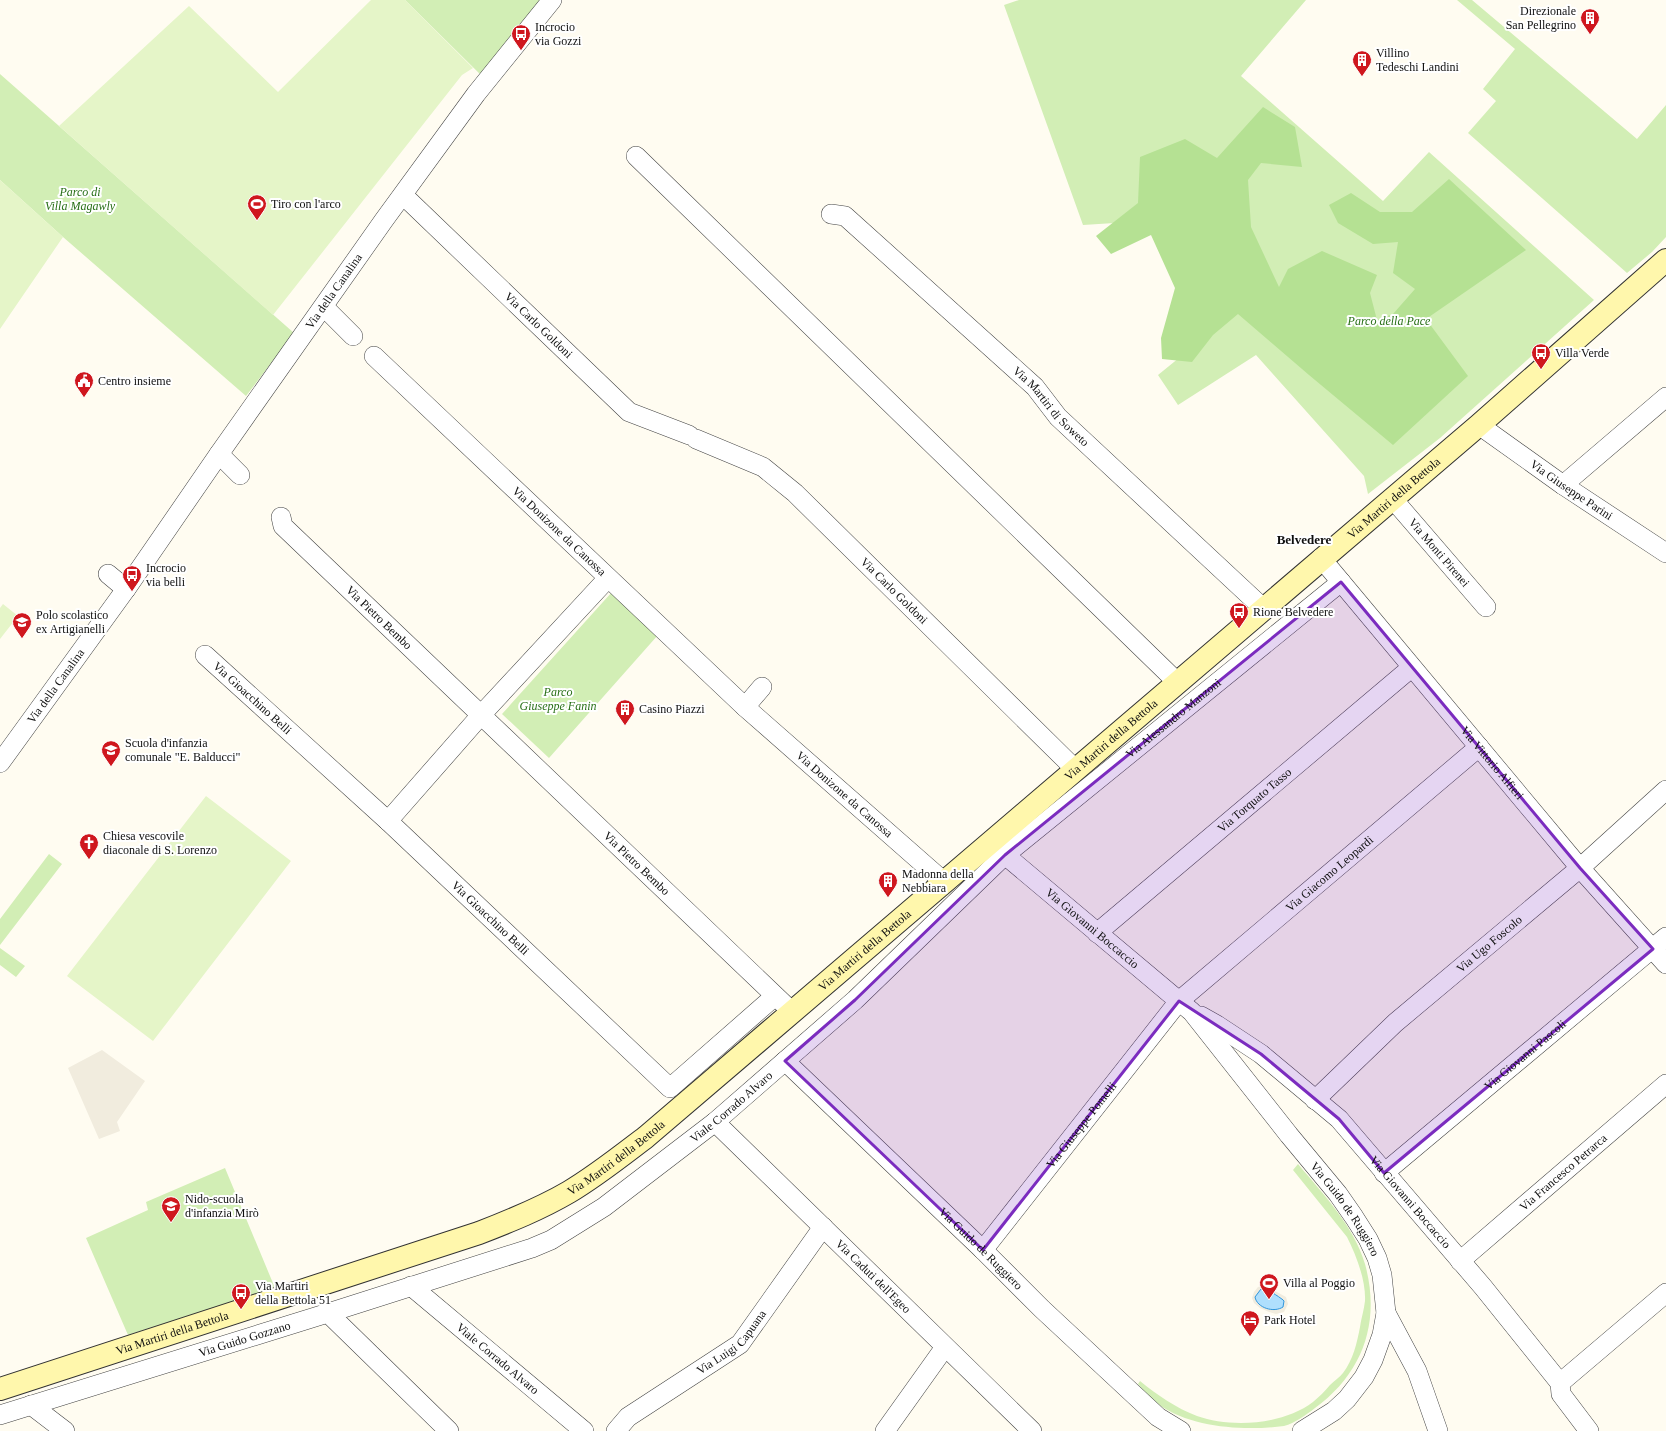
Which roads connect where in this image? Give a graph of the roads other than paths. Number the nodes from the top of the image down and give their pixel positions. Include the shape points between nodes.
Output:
1 (552, 0) edge
2 (636, 156) dead end
3 (403, 195) junction
4 (831, 214) dead end
5 (1666, 260) edge
6 (324, 306) junction
7 (353, 336) dead end
8 (374, 356) dead end
9 (1666, 397) edge
10 (1478, 425) junction
11 (219, 454) junction
12 (240, 475) dead end
13 (1563, 485) junction
14 (1392, 498) junction
15 (281, 517) dead end
16 (1664, 549) edge
17 (1321, 558) junction
18 (108, 574) dead end
19 (608, 578) junction
20 (1341, 582) junction
21 (126, 590) junction
22 (1486, 607) dead end
23 (1264, 609) junction
24 (205, 655) dead end
25 (1411, 668) junction
26 (1177, 682) junction
27 (762, 688) dead end
28 (745, 707) junction
29 (482, 715) junction
30 (1479, 747) junction
31 (0, 763) edge
32 (1075, 769) junction
33 (1666, 790) edge
34 (388, 821) junction
35 (1005, 855) junction
36 (1580, 868) junction
37 (943, 881) junction
38 (1097, 933) junction
39 (1659, 943) edge
40 (1666, 964) edge
41 (775, 996) junction
42 (1186, 1006) junction
43 (791, 1012) junction
44 (784, 1061) junction
45 (1666, 1084) edge
46 (1315, 1100) junction
47 (715, 1122) junction
48 (1384, 1172) junction
49 (823, 1227) junction
50 (983, 1250) junction
51 (1460, 1261) junction
52 (411, 1286) junction
53 (1666, 1293) edge
54 (328, 1313) junction
55 (1386, 1314) junction
56 (945, 1347) junction
57 (1560, 1383) junction
58 (0, 1389) edge
59 (31, 1405) junction
60 (0, 1415) edge
61 (65, 1431) edge
62 (449, 1431) edge
63 (584, 1431) edge
64 (616, 1431) edge
65 (885, 1431) edge
66 (1032, 1431) edge
67 (1181, 1431) edge
68 (1302, 1431) edge
69 (1438, 1431) edge
70 (1589, 1431) edge

1 - 3 street, Via della Canalina via 476,94
2 - 26 street
3 - 6 street, Via della Canalina
3 - 32 street, Via Carlo Goldoni via 629,412 763,467 795,493
4 - 23 street, Via Martiri di Soweto via 845,216 1035,387 1058,417
5 - 10 main road, Via Martiri della Bettola
6 - 7 street
6 - 11 street, Via della Canalina
8 - 19 street, Via Donizone da Canossa
9 - 13 street
10 - 13 street, Via Giuseppe Parini
10 - 14 main road, Via Martiri della Bettola
11 - 12 street
11 - 21 street, Via della Canalina
13 - 16 street, Via Giuseppe Parini
14 - 17 main road, Via Martiri della Bettola
14 - 22 street, Via Monti Pirenei
15 - 29 street, Via Pietro Bembo via 283,526
17 - 20 street, Via Vittorio Alfieri
17 - 23 main road, Via Martiri della Bettola
18 - 21 street
19 - 28 street, Via Donizone da Canossa
19 - 29 street
20 - 25 street, Via Vittorio Alfieri
20 - 35 street, Via Alessandro Manzoni
21 - 31 street, Via della Canalina
23 - 26 main road, Via Martiri della Bettola
24 - 34 street, Via Gioacchino Belli
25 - 30 street, Via Vittorio Alfieri
25 - 38 street, Via Torquato Tasso
26 - 32 main road, Via Martiri della Bettola
27 - 28 street
28 - 37 street, Via Donizone da Canossa
29 - 34 street
29 - 41 street, Via Pietro Bembo
30 - 36 street, Via Vittorio Alfieri
30 - 42 street, Via Giacomo Leopardi
32 - 37 main road, Via Martiri della Bettola
33 - 36 street, Via Ugo Foscolo
34 - 41 street, Via Gioacchino Belli via 670,1088
35 - 38 street, Via Giovanni Boccaccio
35 - 44 street, Viale Corrado Alvaro via 856,1000
36 - 39 street, Via Vittorio Alfieri
36 - 46 street, Via Ugo Foscolo via 1395,1023
37 - 43 main road, Via Martiri della Bettola
38 - 42 street, Via Giovanni Boccaccio
39 - 40 street, Via Vittorio Alfieri
39 - 48 street, Via Giovanni Pascoli
41 - 43 street, Via Pietro Bembo
42 - 46 street, Via Giovanni Boccaccio via 1261,1054
42 - 50 street, Via Giuseppe Pomelli
42 - 55 street, Via Guido de Ruggiero via 1354,1217 1377,1258 1382,1275
43 - 58 main road, Via Martiri della Bettola via 633,1147 596,1174 541,1207 479,1232
44 - 47 street, Viale Corrado Alvaro
44 - 50 street, Via Guido de Ruggiero
45 - 51 street, Via Francesco Petrarca
46 - 48 street, Via Giovanni Boccaccio via 1339,1119
47 - 49 street, Via Caduti dell'Egeo
47 - 52 street, Viale Corrado Alvaro via 604,1207 551,1240
48 - 51 street, Via Giovanni Boccaccio
49 - 56 street, Via Caduti dell'Egeo
49 - 64 street, Via Luigi Capuana via 740,1344 628,1417
50 - 67 street, Via Guido de Ruggiero via 1158,1417
51 - 57 street, Via Giovanni Boccaccio
52 - 54 street, Viale Corrado Alvaro
52 - 63 street, Viale Corrado Alvaro
53 - 57 street
54 - 59 street, Via Guido Gozzano
54 - 62 street
55 - 68 street, Via Guido de Ruggiero via 1382,1335 1364,1377 1334,1410
55 - 69 street via 1416,1371
56 - 65 street
56 - 66 street, Via Caduti dell'Egeo
57 - 70 street, Via Giovanni Boccaccio via 1562,1394
59 - 60 street, Via Guido Gozzano
59 - 61 street

